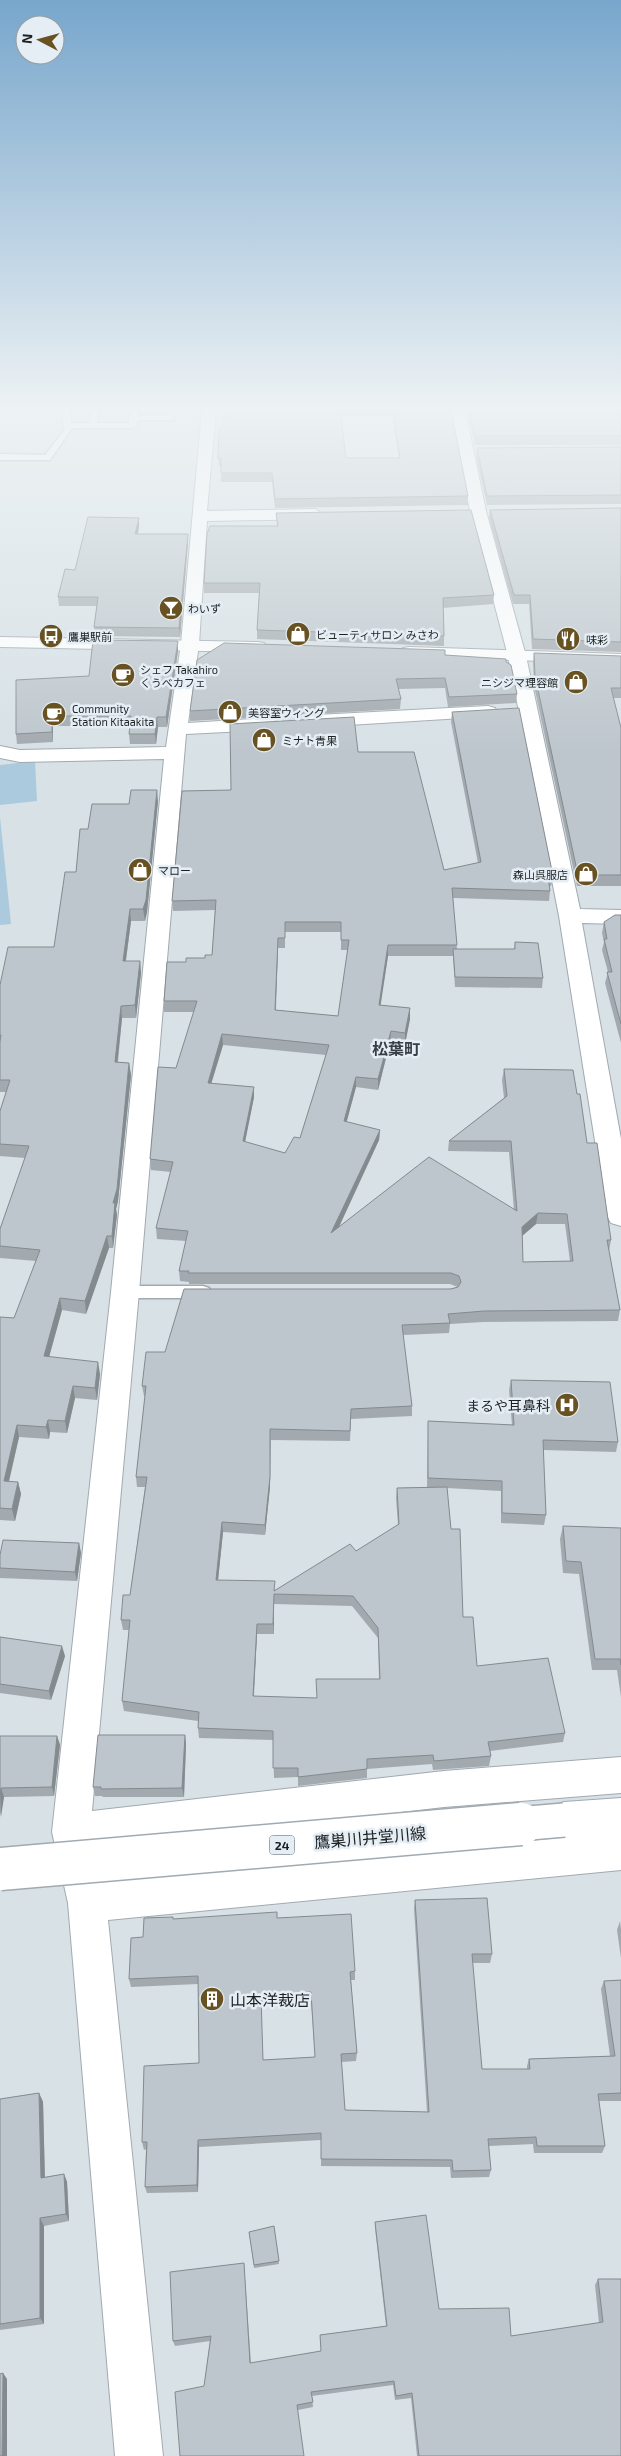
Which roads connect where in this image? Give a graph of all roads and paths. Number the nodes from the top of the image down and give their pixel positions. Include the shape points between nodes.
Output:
1 (198, 525) edge
2 (482, 525) edge
3 (0, 642) edge
4 (190, 644) junction
5 (279, 647) edge
6 (388, 652) edge
7 (517, 656) junction
8 (621, 659) edge
9 (527, 710) junction
10 (176, 741) junction
11 (0, 752) edge
12 (570, 916) junction
13 (621, 917) edge
14 (621, 1216) edge
15 (125, 1292) junction
16 (224, 1292) edge
17 (621, 1775) edge
18 (621, 1816) edge
19 (71, 1832) junction
20 (621, 1851) edge
21 (0, 1869) edge
22 (87, 1903) junction
23 (139, 2456) edge

1 - 4 street
2 - 7 street
3 - 4 street
4 - 5 street
4 - 10 street
6 - 7 street
7 - 8 street
7 - 9 street
9 - 10 street via 289,722
9 - 12 street
10 - 11 street via 20,756
10 - 15 street
12 - 13 street
12 - 14 street
15 - 16 lane
15 - 19 street
17 - 19 street via 444,1789
18 - 21 street, 鷹巣川井堂川線 / 24, bridge
19 - 22 street
20 - 22 street
22 - 23 street

